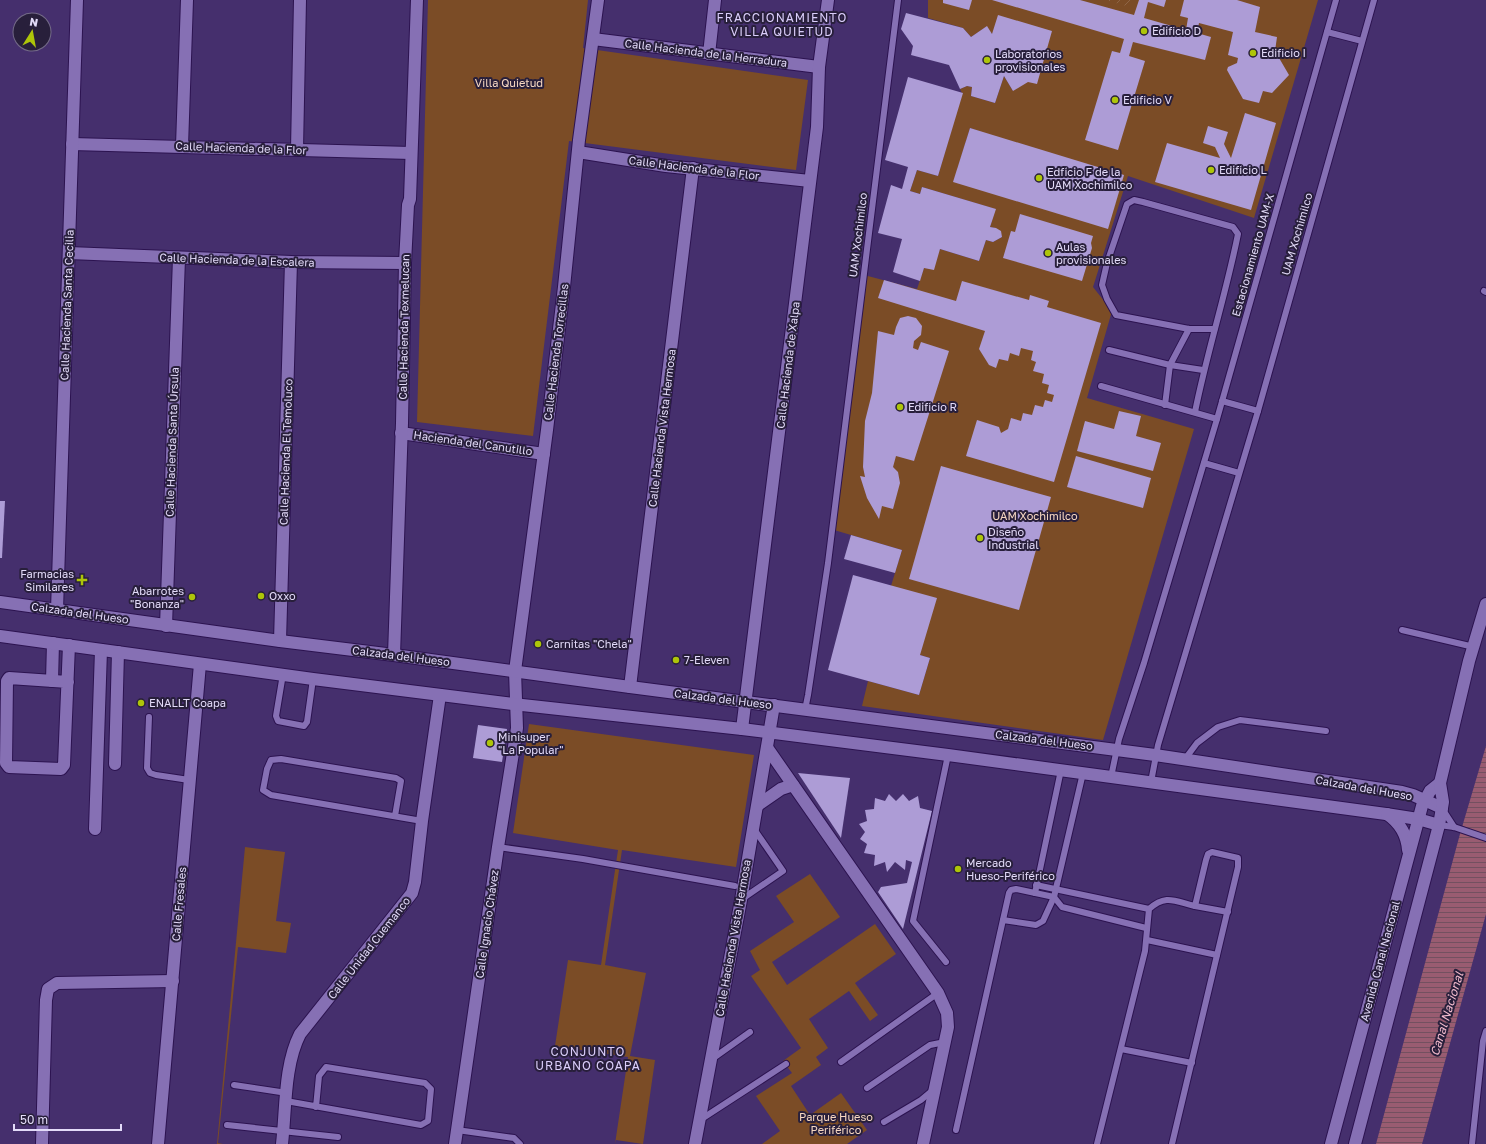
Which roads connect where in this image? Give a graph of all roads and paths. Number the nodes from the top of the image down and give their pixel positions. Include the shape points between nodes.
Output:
1 (77, 0) edge
2 (187, 0) edge
3 (300, 0) edge
4 (417, 0) edge
5 (598, 0) edge
6 (715, 0) edge
7 (828, 0) edge
8 (898, 0) edge
9 (1336, 0) edge
10 (1374, 0) edge
11 (1327, 32) junction
12 (593, 39) junction
13 (1362, 41) junction
14 (709, 54) junction
15 (819, 66) junction
16 (72, 144) junction
17 (182, 146) junction
18 (297, 150) junction
19 (578, 152) junction
20 (411, 153) junction
21 (693, 168) junction
22 (810, 181) junction
23 (69, 253) junction
24 (179, 258) junction
25 (291, 262) junction
26 (405, 263) junction
27 (1215, 329) junction
28 (1189, 330) junction
29 (1109, 350) dead end
30 (1170, 365) junction
31 (1203, 370) junction
32 (1101, 386) dead end
33 (1222, 401) junction
34 (1165, 405) junction
35 (1258, 411) junction
36 (1195, 412) junction
37 (1217, 419) junction
38 (401, 433) junction
39 (544, 454) junction
40 (1204, 463) junction
41 (1238, 473) junction
42 (0, 602) edge
43 (1486, 604) edge
44 (57, 610) junction
45 (166, 626) junction
46 (1402, 630) dead end
47 (0, 636) edge
48 (280, 641) junction
49 (53, 643) junction
50 (69, 645) junction
51 (1474, 647) junction
52 (101, 650) junction
53 (118, 652) junction
54 (394, 655) junction
55 (200, 664) junction
56 (515, 671) junction
57 (283, 674) junction
58 (313, 679) junction
59 (52, 681) junction
60 (68, 682) junction
61 (630, 687) junction
62 (440, 694) junction
63 (746, 702) junction
64 (516, 705) junction
65 (774, 706) junction
66 (805, 710) junction
67 (149, 717) dead end
68 (742, 729) junction
69 (1326, 731) dead end
70 (770, 732) junction
71 (768, 749) junction
72 (1116, 750) junction
73 (948, 755) junction
74 (1155, 755) junction
75 (1185, 759) junction
76 (115, 764) dead end
77 (1061, 770) junction
78 (1083, 773) junction
79 (1111, 777) junction
80 (189, 780) junction
81 (1151, 782) junction
82 (1440, 783) junction
83 (793, 785) junction
84 (1424, 800) junction
85 (758, 805) junction
86 (1442, 808) junction
87 (1386, 814) junction
88 (395, 816) junction
89 (1418, 819) junction
90 (422, 821) junction
91 (1439, 825) junction
92 (754, 827) junction
93 (1456, 828) junction
94 (95, 829) dead end
95 (1486, 838) edge
96 (498, 846) junction
97 (1408, 858) junction
98 (1036, 885) junction
99 (735, 886) dead end
100 (1056, 889) junction
101 (1035, 893) junction
102 (1054, 897) junction
103 (741, 900) junction
104 (1195, 906) junction
105 (1149, 909) junction
106 (1228, 912) junction
107 (1003, 920) junction
108 (1146, 928) junction
109 (1147, 940) junction
110 (1216, 955) junction
111 (946, 962) dead end
112 (173, 981) junction
113 (938, 993) junction
114 (1486, 1031) edge
115 (750, 1032) dead end
116 (945, 1042) junction
117 (1121, 1049) junction
118 (710, 1060) junction
119 (841, 1062) dead end
120 (1192, 1063) junction
121 (786, 1064) dead end
122 (234, 1085) dead end
123 (867, 1088) dead end
124 (934, 1089) junction
125 (286, 1097) junction
126 (316, 1107) junction
127 (700, 1120) junction
128 (884, 1122) dead end
129 (227, 1125) dead end
130 (457, 1130) junction
131 (956, 1130) dead end
132 (283, 1131) junction
133 (338, 1137) dead end
134 (42, 1144) edge
135 (158, 1144) edge
136 (282, 1144) edge
137 (455, 1144) edge
138 (520, 1144) edge
139 (695, 1144) edge
140 (923, 1144) edge
141 (1097, 1144) edge
142 (1172, 1144) edge
143 (1331, 1144) edge
144 (1355, 1144) edge
145 (1472, 1144) edge

1 - 16 street, Calle Hacienda Santa Cecilia
2 - 17 street
3 - 18 street
4 - 20 street, Calle Hacienda Texmelucan
5 - 12 street, Calle Hacienda Torrecillas
6 - 14 street
7 - 15 street, Calle Hacienda de Xalpa
8 - 66 lane, UAM Xochimilco via 828,563
9 - 11 lane, Estacionamiento UAM-X
10 - 13 lane, UAM Xochimilco
11 - 13 lane
11 - 33 lane, Estacionamiento UAM-X
12 - 14 street, Calle Hacienda de la Herradura
12 - 19 street, Calle Hacienda Torrecillas
13 - 35 lane, UAM Xochimilco
14 - 15 street, Calle Hacienda de la Herradura
15 - 22 street, Calle Hacienda de Xalpa via 817,127
16 - 17 street, Calle Hacienda de la Flor
16 - 23 street, Calle Hacienda Santa Cecilia
17 - 18 street, Calle Hacienda de la Flor
18 - 20 street, Calle Hacienda de la Flor
19 - 21 street, Calle Hacienda de la Flor
19 - 39 street, Calle Hacienda Torrecillas
20 - 26 street, Calle Hacienda Texmelucan
21 - 22 street, Calle Hacienda de la Flor
21 - 61 street, Calle Hacienda Vista Hermosa
22 - 63 street, Calle Hacienda de Xalpa
23 - 24 street, Calle Hacienda de la Escalera
23 - 44 street, Calle Hacienda Santa Cecilia
24 - 25 street, Calle Hacienda de la Escalera
24 - 45 street, Calle Hacienda Santa Úrsula
25 - 26 street, Calle Hacienda de la Escalera
25 - 48 street, Calle Hacienda El Temoluco
26 - 38 street, Calle Hacienda Texmelucan
27 - 28 lane, Estacionamiento UAM-X
27 - 28 lane, Estacionamiento UAM-X via 1238,234 1232,227 1134,200 1127,204 1107,263 1102,285 1107,299 1116,315
27 - 31 lane, Estacionamiento UAM-X
28 - 30 lane
29 - 30 lane
30 - 31 lane
30 - 34 lane
31 - 36 lane, Estacionamiento UAM-X
32 - 34 lane
33 - 35 lane
33 - 37 lane, Estacionamiento UAM-X
34 - 36 lane
35 - 41 lane, UAM Xochimilco
36 - 37 lane
37 - 40 lane, Estacionamiento UAM-X
38 - 39 street, Hacienda del Canutillo
38 - 54 street, Calle Hacienda Texmelucan
39 - 56 street, Calle Hacienda Torrecillas
40 - 41 lane
40 - 72 lane
41 - 74 lane, UAM Xochimilco
42 - 44 street, Calzada del Hueso
43 - 51 street, Avenida Canal Nacional
44 - 45 street, Calzada del Hueso
45 - 48 street, Calzada del Hueso
46 - 51 lane
47 - 49 street, Calzada del Hueso
48 - 54 street, Calzada del Hueso
49 - 50 street, Calzada del Hueso
49 - 59 street
50 - 52 street, Calzada del Hueso
50 - 60 street
51 - 82 street, Avenida Canal Nacional
52 - 53 street, Calzada del Hueso
52 - 94 street
53 - 55 street, Calzada del Hueso
53 - 76 street
54 - 56 street, Calzada del Hueso
55 - 57 street, Calzada del Hueso
55 - 80 street, Calle Fresales
56 - 61 street, Calzada del Hueso
56 - 64 street, Calle Hacienda Torrecillas
57 - 58 street, Calzada del Hueso
57 - 58 lane via 276,716 278,721 304,726 307,722
58 - 62 street, Calzada del Hueso
59 - 60 street
59 - 60 street via 9,678 6,763 9,767 61,769 64,765
61 - 63 street, Calzada del Hueso
62 - 64 street, Calzada del Hueso
62 - 90 street, Calle Unidad Cuemanco
63 - 65 street, Calzada del Hueso
63 - 68 street, Calle Hacienda de Xalpa
64 - 68 street, Calzada del Hueso
64 - 96 street, Calle Ignacio Chávez via 517,728
65 - 66 street, Calzada del Hueso
65 - 70 street, Calle Hacienda Vista Hermosa
66 - 72 street, Calzada del Hueso
67 - 80 lane via 147,768 150,773
68 - 70 street, Calzada del Hueso
69 - 75 lane via 1240,720 1218,727 1197,743
70 - 71 street, Calle Hacienda Vista Hermosa
70 - 73 street, Calzada del Hueso
71 - 83 street
71 - 85 street, Calle Hacienda Vista Hermosa
72 - 74 street, Calzada del Hueso
72 - 79 lane
73 - 77 street, Calzada del Hueso
73 - 111 lane via 913,921
74 - 75 street, Calzada del Hueso
74 - 81 lane, UAM Xochimilco
75 - 84 street, Calzada del Hueso via 1402,792
77 - 78 street, Calzada del Hueso
77 - 98 lane
78 - 79 street, Calzada del Hueso
78 - 100 lane
79 - 81 street, Calzada del Hueso
80 - 112 street, Calle Fresales
81 - 87 street, Calzada del Hueso
82 - 84 street, Avenida Canal Nacional
82 - 86 street, Avenida Canal Nacional
83 - 85 street via 781,789
83 - 113 street
84 - 86 street, Calzada del Hueso
84 - 89 street, Avenida Canal Nacional
85 - 92 street, Calle Hacienda Vista Hermosa
86 - 91 street, Avenida Canal Nacional
86 - 93 lane
87 - 89 street, Calzada del Hueso
87 - 97 street via 1403,831 1408,844
88 - 88 lane via 271,795 264,790 267,769 271,760 281,759 396,778 401,781
88 - 90 lane
89 - 91 street, Calzada del Hueso
89 - 97 street, Avenida Canal Nacional
90 - 125 street, Calle Unidad Cuemanco via 412,893 300,1034 291,1058
91 - 93 lane
91 - 144 street, Avenida Canal Nacional
92 - 103 street, Calle Hacienda Vista Hermosa
92 - 103 lane via 783,871
93 - 95 lane
96 - 99 lane
96 - 130 street, Calle Ignacio Chávez
97 - 143 street, Avenida Canal Nacional
98 - 100 lane
98 - 101 lane
100 - 102 lane
100 - 105 lane
101 - 102 lane
101 - 107 lane via 1011,890
102 - 107 lane via 1043,921 1036,925
102 - 108 lane via 1062,908
103 - 118 street, Calle Hacienda Vista Hermosa
104 - 105 lane via 1166,899
104 - 106 lane
104 - 106 lane via 1206,860 1212,852 1238,858
105 - 108 lane
106 - 110 lane
107 - 131 lane
108 - 109 lane
109 - 110 lane
109 - 117 lane
110 - 120 lane
112 - 134 street via 57,983 48,989
112 - 135 street, Calle Fresales
113 - 116 street via 949,1020
113 - 119 lane
114 - 145 lane
115 - 118 lane
116 - 123 lane via 930,1045
116 - 124 street
117 - 120 lane
117 - 141 lane
118 - 127 street, Calle Hacienda Vista Hermosa
120 - 142 lane
121 - 127 lane
122 - 125 lane
124 - 128 lane via 921,1100
124 - 140 street
125 - 126 lane
125 - 132 street, Calle Unidad Cuemanco
126 - 126 lane via 421,1125 428,1121 431,1089 425,1083 326,1067 319,1076
127 - 139 street, Calle Hacienda Vista Hermosa
129 - 132 lane
130 - 137 street, Calle Ignacio Chávez
130 - 138 lane via 514,1138
132 - 133 lane
132 - 136 street, Calle Unidad Cuemanco

